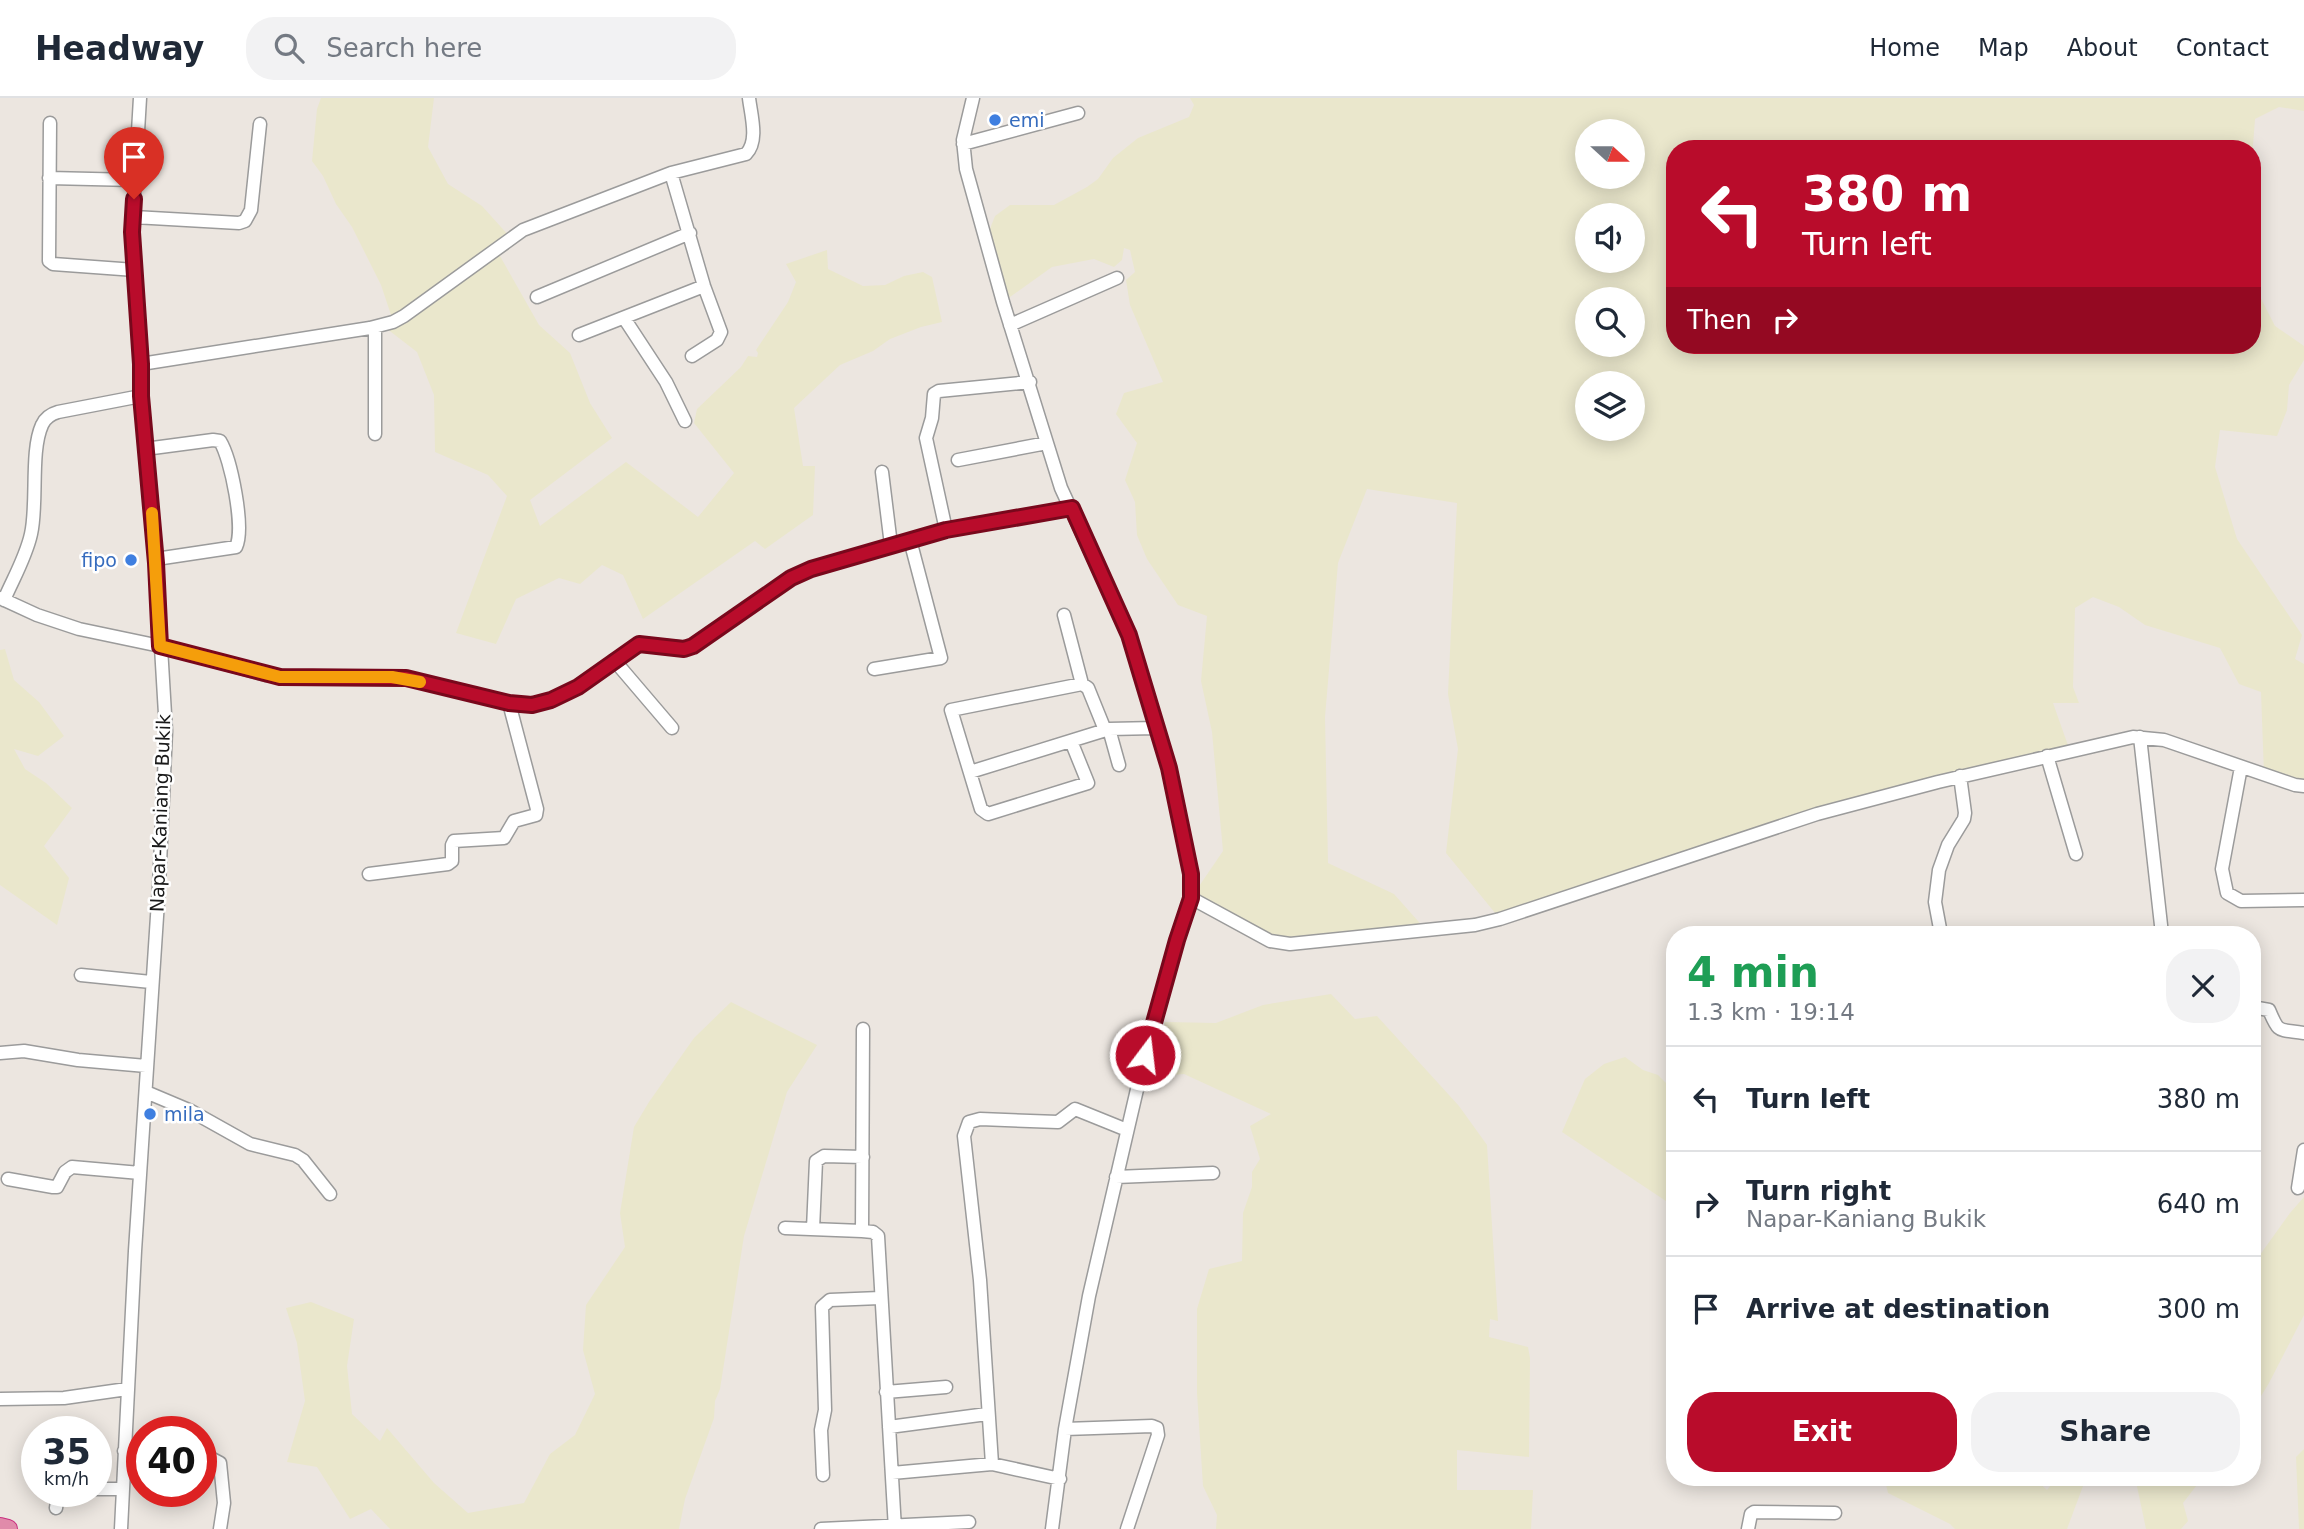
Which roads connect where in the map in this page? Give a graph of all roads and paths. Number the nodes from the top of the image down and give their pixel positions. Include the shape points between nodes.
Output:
1 (140, 98) edge
2 (749, 98) edge
3 (973, 98) edge
4 (1078, 113) dead end
5 (50, 123) dead end
6 (260, 124) dead end
7 (963, 144) junction
8 (671, 173) junction
9 (49, 178) junction
10 (134, 180) junction
11 (134, 217) junction
12 (690, 233) junction
13 (135, 270) junction
14 (1117, 278) dead end
15 (705, 286) junction
16 (537, 298) dead end
17 (624, 318) junction
18 (1010, 325) junction
19 (375, 327) junction
20 (579, 335) dead end
21 (692, 356) dead end
22 (141, 364) junction
23 (1030, 382) junction
24 (141, 396) junction
25 (685, 421) dead end
26 (374, 434) dead end
27 (1047, 443) junction
28 (145, 449) junction
29 (958, 460) dead end
30 (881, 472) dead end
31 (1072, 508) junction
32 (946, 530) junction
33 (910, 540) junction
34 (891, 545) junction
35 (156, 559) junction
36 (2, 599) edge
37 (1064, 615) dead end
38 (160, 646) junction
39 (614, 660) junction
40 (874, 669) dead end
41 (1082, 684) junction
42 (509, 703) junction
43 (672, 728) dead end
44 (1156, 728) junction
45 (1107, 730) junction
46 (2140, 737) junction
47 (1071, 741) junction
48 (2047, 756) junction
49 (1119, 765) dead end
50 (2241, 767) junction
51 (970, 772) junction
52 (1960, 776) junction
53 (2304, 787) edge
54 (2076, 854) dead end
55 (369, 874) dead end
56 (1191, 898) junction
57 (2304, 900) edge
58 (1940, 926) edge
59 (2161, 926) edge
60 (81, 975) dead end
61 (151, 982) junction
62 (2261, 1009) edge
63 (863, 1029) dead end
64 (2304, 1033) edge
65 (0, 1054) edge
66 (146, 1066) junction
67 (146, 1092) junction
68 (1127, 1130) junction
69 (2304, 1150) edge
70 (863, 1157) junction
71 (140, 1173) junction
72 (1213, 1173) dead end
73 (1116, 1177) junction
74 (8, 1179) dead end
75 (2298, 1188) dead end
76 (330, 1194) dead end
77 (785, 1228) dead end
78 (813, 1229) junction
79 (862, 1231) junction
80 (880, 1297) junction
81 (946, 1387) dead end
82 (127, 1389) junction
83 (886, 1392) junction
84 (0, 1399) edge
85 (987, 1414) junction
86 (889, 1427) junction
87 (1065, 1429) junction
88 (124, 1451) joint
89 (217, 1461) edge
90 (992, 1464) junction
91 (892, 1473) junction
92 (823, 1475) dead end
93 (1060, 1479) junction
94 (112, 1489) edge
95 (122, 1489) junction
96 (1835, 1513) dead end
97 (969, 1522) dead end
98 (0, 1527) edge
99 (895, 1528) edge
100 (8, 1529) edge
101 (121, 1529) edge
102 (220, 1529) edge
103 (821, 1529) edge
104 (1052, 1529) edge
105 (1127, 1529) edge
106 (1748, 1529) edge

1 - 10 street, Napar-Kaniang Bukik
2 - 8 street via 753,137 746,154
3 - 7 street
4 - 7 street
5 - 9 street
6 - 11 street via 251,210 245,221
7 - 18 street
8 - 12 street
8 - 19 street via 523,230 404,316
9 - 10 street
9 - 13 street via 49,261
10 - 11 street, Napar-Kaniang Bukik
11 - 13 street, Napar-Kaniang Bukik
12 - 15 street
12 - 16 street
13 - 22 street, Napar-Kaniang Bukik
14 - 18 street
15 - 17 street
15 - 21 street via 721,334
17 - 20 street
17 - 25 street
18 - 23 street
19 - 22 street
19 - 26 street
22 - 24 street, Napar-Kaniang Bukik
23 - 27 street
23 - 32 street via 934,394 926,438
24 - 28 street, Napar-Kaniang Bukik
24 - 36 street via 50,414 37,447 30,537
27 - 29 street
27 - 31 street
28 - 35 street, Napar-Kaniang Bukik
28 - 35 street via 220,441 238,503 240,537 236,547
30 - 34 street
31 - 32 street
31 - 44 street via 1129,635
32 - 33 street
33 - 34 street
33 - 40 street via 941,658
34 - 39 street via 802,573 688,648 639,644
35 - 38 street, Napar-Kaniang Bukik
36 - 38 street via 79,629
37 - 41 street
38 - 42 street via 280,677 406,678
38 - 61 street, Napar-Kaniang Bukik via 165,783
39 - 42 street via 551,700 532,705
39 - 43 street
41 - 45 street
41 - 51 street via 951,710
42 - 55 street via 536,815 514,821 503,838 454,841 448,864
44 - 45 street
44 - 56 street via 1183,832
45 - 47 street
45 - 49 street
46 - 48 street
46 - 50 street via 2164,740
46 - 59 street
47 - 51 street
47 - 51 street via 1088,783 993,813 981,809
48 - 52 street
48 - 54 street
50 - 53 street
50 - 57 street via 2222,869 2227,894 2241,901
52 - 56 street via 1817,814 1490,922 1290,944 1270,941
52 - 58 street via 1965,813 1944,857 1935,895
56 - 68 street
60 - 61 street
61 - 66 street, Napar-Kaniang Bukik
62 - 64 street via 2269,1010 2278,1028
63 - 70 street
65 - 66 street via 24,1051
66 - 67 street, Napar-Kaniang Bukik
67 - 71 street, Napar-Kaniang Bukik
67 - 76 street via 250,1144 295,1155 309,1165
68 - 73 street
68 - 85 street via 1075,1109 1058,1122 980,1119 965,1128
69 - 75 street
70 - 78 street via 824,1156 816,1161
70 - 79 street
71 - 74 street via 72,1167 57,1187
71 - 82 street, Napar-Kaniang Bukik
72 - 73 street
73 - 87 street
77 - 78 street
78 - 79 street
79 - 80 street via 878,1236
80 - 83 street
80 - 92 street via 830,1300 822,1307
81 - 83 street
82 - 84 street via 64,1398
82 - 88 street, Napar-Kaniang Bukik
83 - 86 street
85 - 86 street
85 - 90 street
86 - 91 street
87 - 93 street
87 - 105 street via 1157,1428
88 - 95 street, Napar-Kaniang Bukik
89 - 102 street via 224,1503
90 - 91 street
90 - 93 street
91 - 99 street
93 - 104 street
94 - 95 street
95 - 101 street, Napar-Kaniang Bukik
96 - 106 street via 1755,1512
97 - 99 street
98 - 100 highway
99 - 103 street

